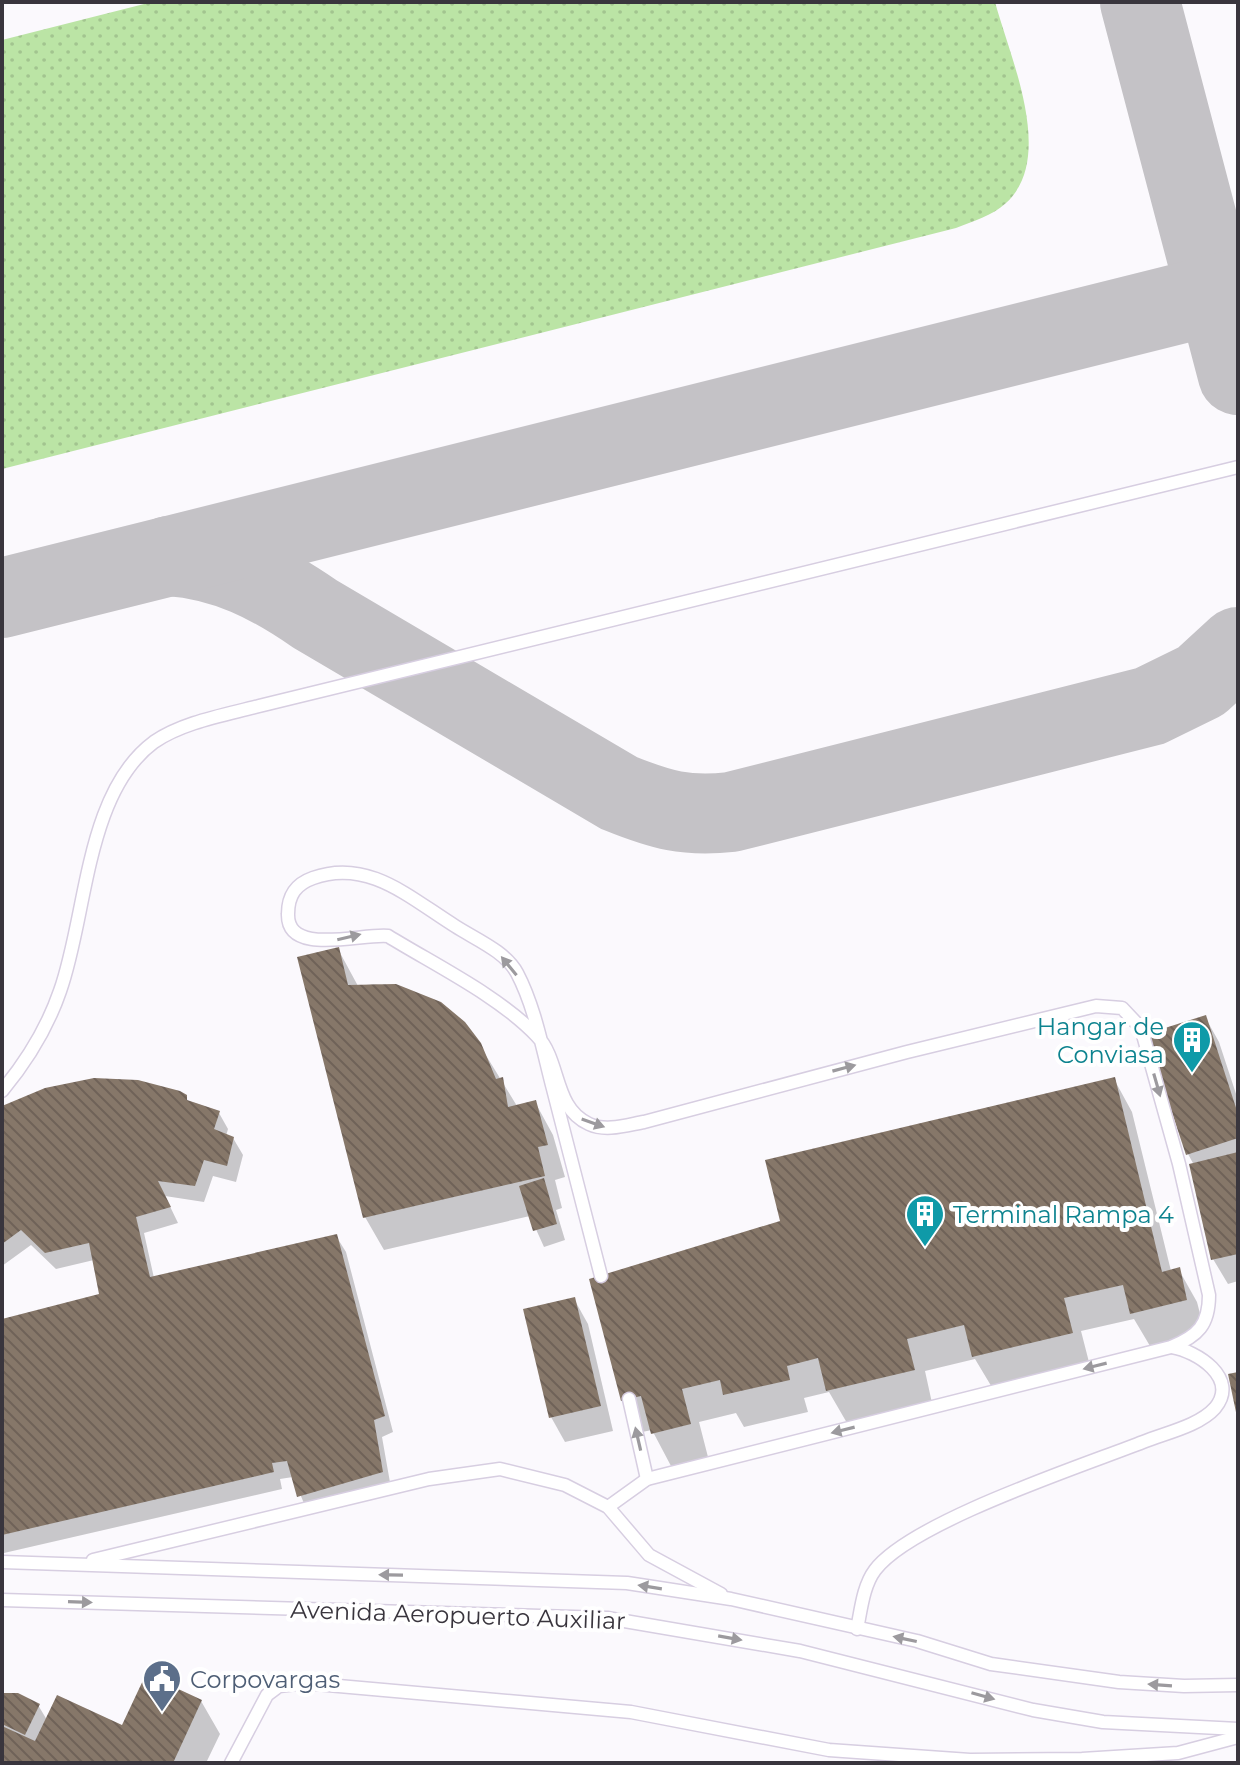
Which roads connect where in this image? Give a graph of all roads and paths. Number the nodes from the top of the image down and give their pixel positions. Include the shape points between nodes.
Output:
1 (1238, 467) edge
2 (539, 1037) junction
3 (2, 1091) edge
4 (601, 1276) dead end
5 (1171, 1347) junction
6 (629, 1399) dead end
7 (647, 1479) junction
8 (608, 1507) junction
9 (2, 1562) edge
10 (76, 1564) junction
11 (731, 1599) junction
12 (2, 1600) edge
13 (857, 1629) junction
14 (1238, 1685) edge
15 (1238, 1729) edge
16 (1238, 1737) edge
17 (231, 1763) edge

1 - 3 lane via 259,706 175,731 139,757 114,797 97,837 61,991
2 -> 2 lane via 517,973 507,960 380,879 342,870 302,882 292,892 288,920 310,940 388,936 506,1010
2 - 4 lane
2 -> 5 lane via 570,1109 590,1125 610,1128 1096,1006 1122,1008 1141,1028 1209,1295 1204,1327
5 -> 7 lane
5 - 13 lane via 1209,1361 1219,1375 1222,1395 1215,1407 1199,1419 920,1535 884,1559 872,1574
7 -> 6 lane
7 - 8 lane
8 - 10 lane via 532,1474 469,1472
8 - 11 lane via 649,1555
9 - 10 lane, Avenida Aeropuerto Auxiliar
11 -> 10 lane, Avenida Aeropuerto Auxiliar via 627,1583
11 - 13 lane, Avenida Aeropuerto Auxiliar
12 -> 15 lane, Avenida Aeropuerto Auxiliar via 607,1618 800,1651 1033,1710 1103,1722
14 -> 13 lane, Avenida Aeropuerto Auxiliar via 1184,1686 1058,1674 991,1664
16 - 17 lane via 1178,1753 970,1760 829,1750 631,1712 305,1683 279,1686 267,1695

